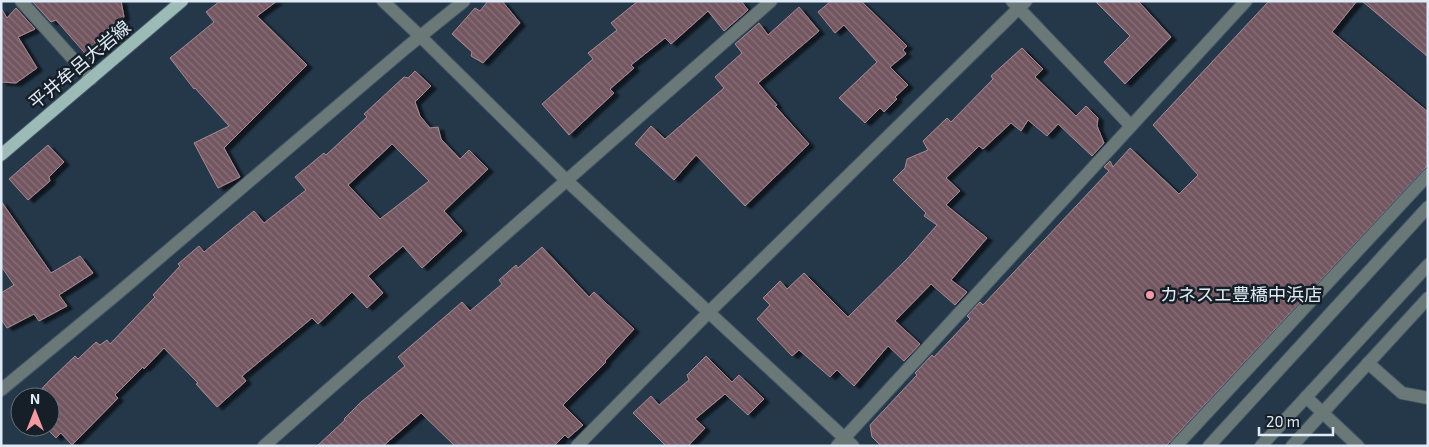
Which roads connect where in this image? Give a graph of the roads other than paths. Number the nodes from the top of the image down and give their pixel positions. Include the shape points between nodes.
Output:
1 (22, 1) edge
2 (182, 1) edge
3 (383, 1) edge
4 (464, 1) edge
5 (772, 1) edge
6 (1246, 1) edge
7 (1019, 4) edge
8 (421, 37) junction
9 (91, 79) junction
10 (1131, 126) junction
11 (1, 155) edge
12 (1428, 175) edge
13 (566, 180) junction
14 (1428, 207) edge
15 (1428, 265) edge
16 (1428, 298) edge
17 (708, 313) junction
18 (1368, 363) junction
19 (1, 390) edge
20 (1306, 397) junction
21 (1428, 398) edge
22 (1322, 413) junction
23 (845, 443) edge
24 (264, 446) edge
25 (577, 446) edge
26 (1176, 446) edge
27 (1209, 446) edge
28 (1261, 446) edge
29 (1292, 446) edge
30 (1358, 446) edge

1 - 9 street
2 - 9 main road, 平井牟呂大岩線
3 - 8 street
4 - 8 street
5 - 13 street
6 - 10 street
7 - 10 street
7 - 17 street
8 - 13 street
8 - 19 street
9 - 11 main road, 平井牟呂大岩線
10 - 23 street
12 - 26 street
13 - 17 street
13 - 24 street
14 - 27 street
15 - 20 street
16 - 18 street
17 - 23 street
17 - 25 street
18 - 21 street via 1402,393
18 - 22 street
20 - 22 street
20 - 28 street
22 - 29 street
22 - 30 street

